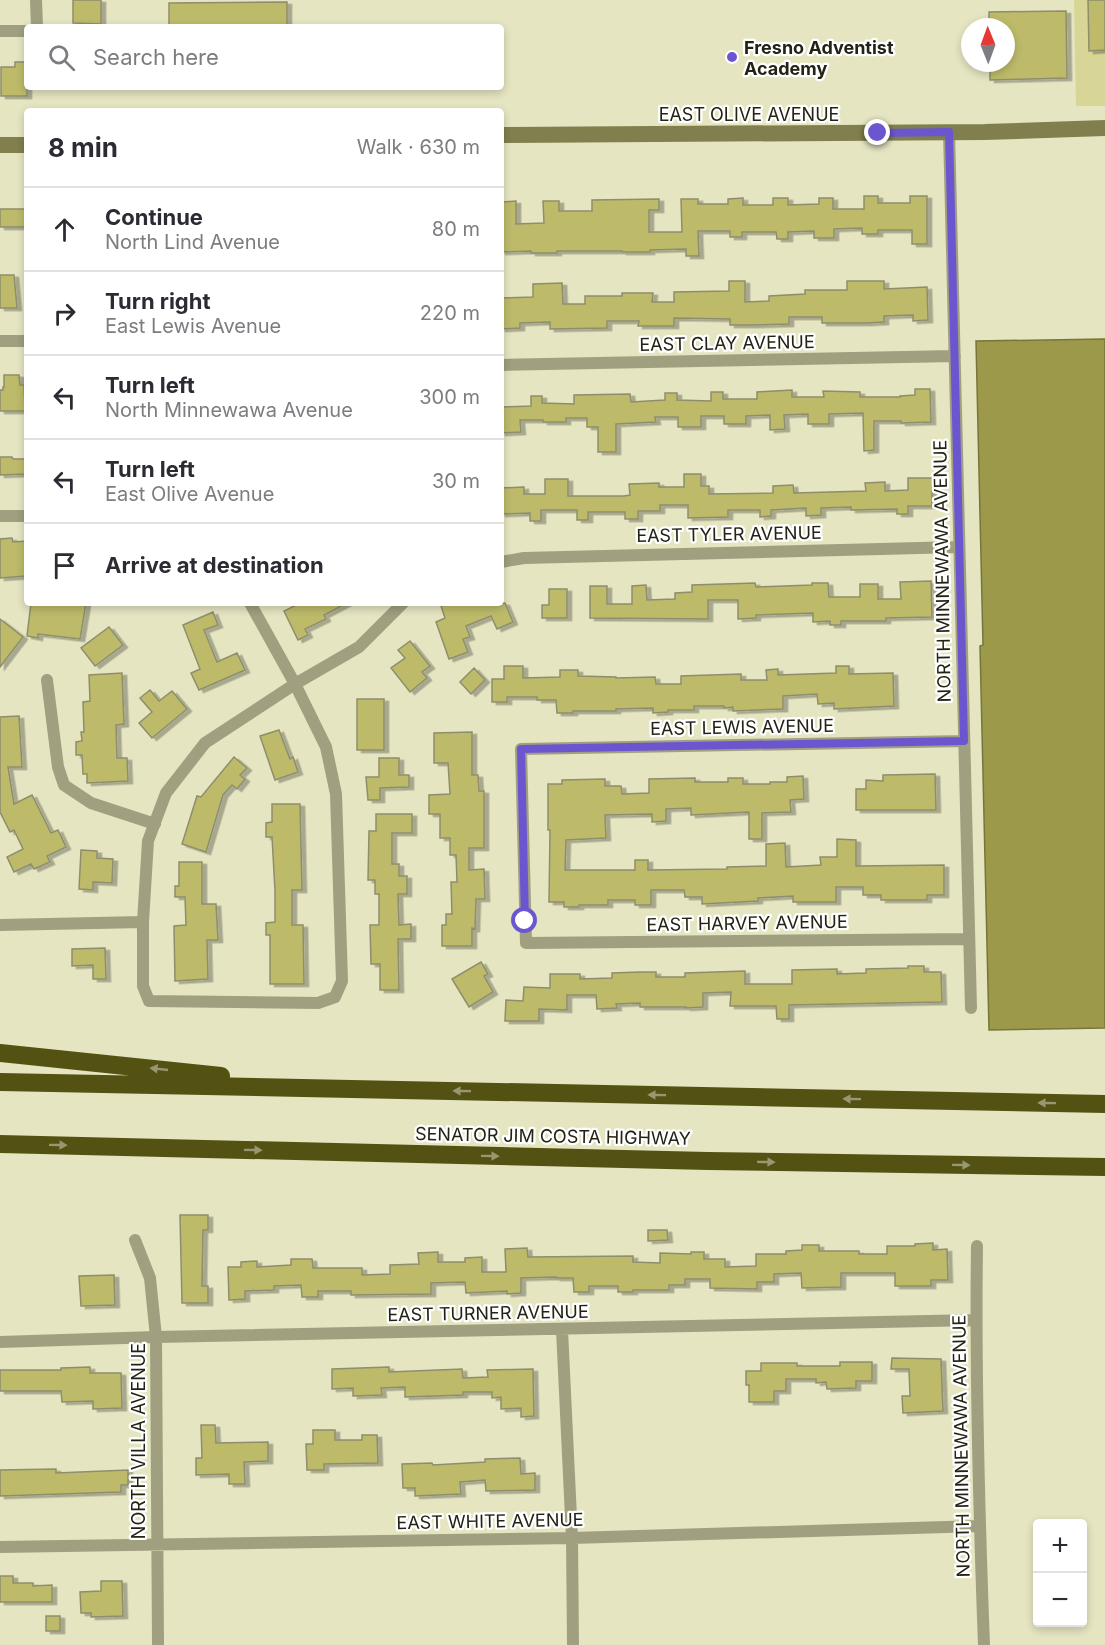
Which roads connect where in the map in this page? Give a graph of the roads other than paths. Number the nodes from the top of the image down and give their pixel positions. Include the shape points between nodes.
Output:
1 (36, 0) edge
2 (37, 24) edge
3 (0, 30) edge
4 (24, 31) edge
5 (1105, 128) edge
6 (949, 132) junction
7 (504, 135) edge
8 (0, 145) edge
9 (24, 145) edge
10 (24, 340) edge
11 (0, 341) edge
12 (954, 356) junction
13 (504, 365) edge
14 (0, 516) edge
15 (24, 516) edge
16 (959, 547) junction
17 (504, 561) edge
18 (252, 606) edge
19 (400, 606) edge
20 (47, 680) dead end
21 (295, 684) junction
22 (964, 741) junction
23 (155, 824) junction
24 (143, 921) junction
25 (0, 925) edge
26 (969, 939) junction
27 (526, 943) joint
28 (971, 1008) dead end
29 (0, 1053) edge
30 (0, 1083) edge
31 (342, 1089) junction
32 (1105, 1104) edge
33 (0, 1144) edge
34 (1105, 1167) edge
35 (135, 1240) dead end
36 (977, 1246) dead end
37 (976, 1320) junction
38 (561, 1330) junction
39 (156, 1337) junction
40 (0, 1342) edge
41 (980, 1526) junction
42 (572, 1538) junction
43 (157, 1545) junction
44 (0, 1547) edge
45 (158, 1645) edge
46 (573, 1645) edge
47 (984, 1645) edge

1 - 2 street
3 - 4 street
5 - 6 main road, EAST OLIVE AVENUE
6 - 7 main road, EAST OLIVE AVENUE
6 - 12 street, NORTH MINNEWAWA AVENUE
8 - 9 main road
10 - 11 street
12 - 13 street, EAST CLAY AVENUE
12 - 16 street, NORTH MINNEWAWA AVENUE
14 - 15 street
16 - 17 street, EAST TYLER AVENUE
16 - 22 street, NORTH MINNEWAWA AVENUE
18 - 21 street
19 - 21 street via 359,646
20 - 23 street via 58,767 64,785 91,803
21 - 23 street via 205,743 166,793
21 - 24 street via 326,747 336,794 342,981 335,998 318,1004 149,1001 143,986
22 - 26 street, NORTH MINNEWAWA AVENUE
22 - 27 street, EAST LEWIS AVENUE via 521,749
23 - 24 street via 148,841
24 - 25 street
26 - 27 street, EAST HARVEY AVENUE
26 - 28 street, NORTH MINNEWAWA AVENUE
31 -> 29 highway
30 - 31 highway
32 -> 31 highway
33 -> 34 highway, SENATOR JIM COSTA HIGHWAY
35 - 39 street, NORTH VILLA AVENUE via 150,1278
36 - 37 street, NORTH MINNEWAWA AVENUE
37 - 38 street, EAST TURNER AVENUE
37 - 41 street, NORTH MINNEWAWA AVENUE
38 - 39 street, EAST TURNER AVENUE
38 - 42 street
39 - 40 street, EAST TURNER AVENUE
39 - 43 street, NORTH VILLA AVENUE
41 - 42 street, EAST WHITE AVENUE
41 - 47 street, NORTH MINNEWAWA AVENUE
42 - 43 street, EAST WHITE AVENUE
42 - 46 street
43 - 44 street, EAST WHITE AVENUE
43 - 45 street, NORTH VILLA AVENUE

